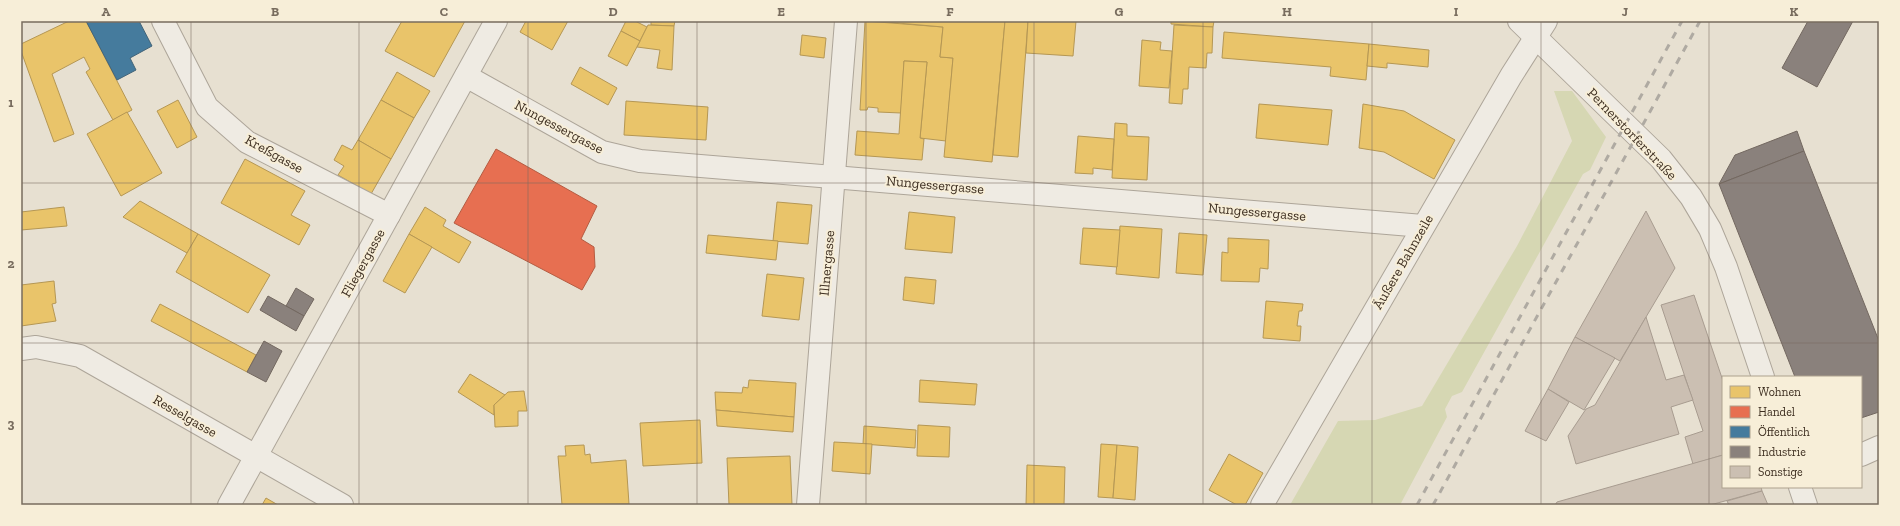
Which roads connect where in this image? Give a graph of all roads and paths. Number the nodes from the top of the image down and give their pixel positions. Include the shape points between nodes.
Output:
1 (163, 21) edge
2 (496, 21) edge
3 (846, 21) edge
4 (1519, 21) edge
5 (1541, 29) edge
6 (466, 76) junction
7 (834, 176) junction
8 (389, 215) junction
9 (1423, 226) junction
10 (21, 349) edge
11 (1763, 376) edge
12 (1879, 447) edge
13 (1862, 455) edge
14 (256, 457) junction
15 (1800, 488) edge
16 (229, 505) edge
17 (342, 505) edge
18 (808, 505) edge
19 (1262, 505) edge
20 (1806, 505) edge

1 - 8 street, Kreßgasse via 207,107 247,142
2 - 6 street, Fliegergasse
3 - 7 street, Illnergasse
4 - 5 street, Pernerstorferstraße
5 - 9 street, Äußere Bahnzeile
5 - 11 street, Pernerstorferstraße via 1660,159 1691,197 1710,229 1726,267
6 - 7 street, Nungessergasse via 602,152 640,161
6 - 8 street, Fliegergasse
7 - 9 street, Nungessergasse
7 - 18 street, Illnergasse
8 - 14 street, Fliegergasse
9 - 19 street, Äußere Bahnzeile
10 - 14 street, Resselgasse via 36,347 80,356
12 - 13 street
14 - 16 street, Fliegergasse
14 - 17 street, Resselgasse
15 - 20 street

